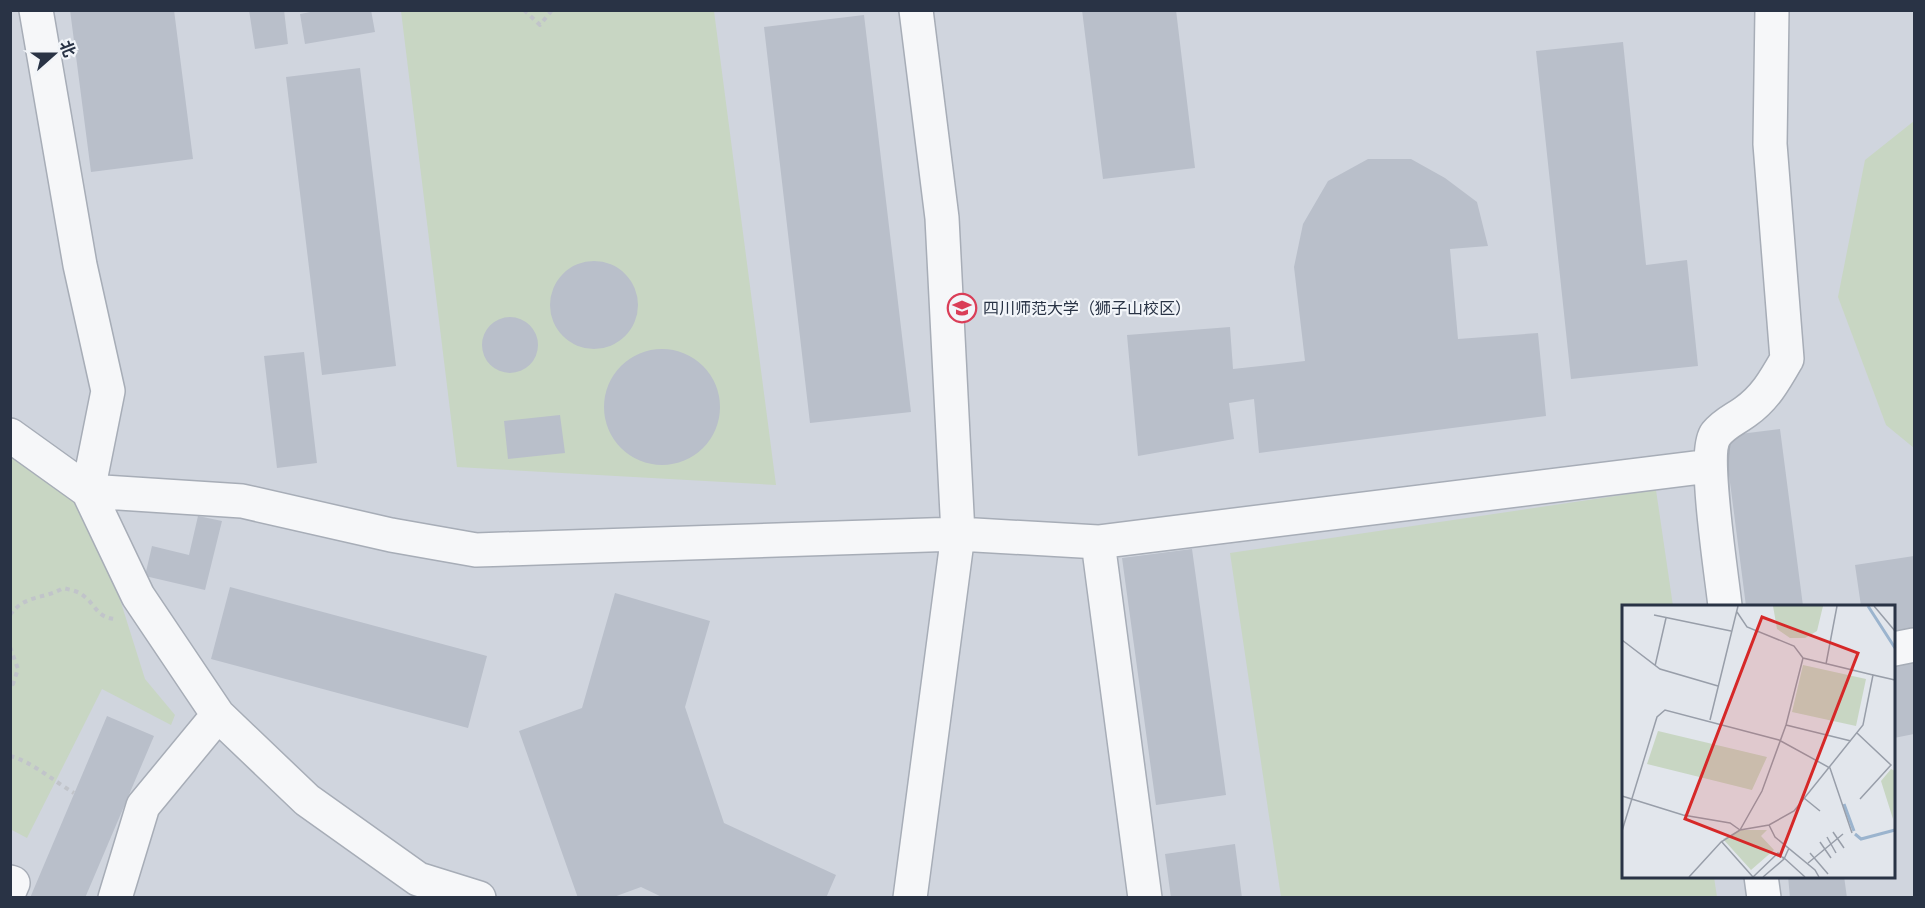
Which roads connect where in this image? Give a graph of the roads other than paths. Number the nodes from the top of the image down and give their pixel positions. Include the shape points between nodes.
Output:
1 (36, 10) edge
2 (916, 10) edge
3 (1772, 10) edge
4 (10, 435) edge
5 (1710, 466) junction
6 (88, 491) junction
7 (958, 534) junction
8 (1098, 542) junction
9 (1725, 605) edge
10 (1914, 645) edge
11 (1895, 649) edge
12 (218, 715) junction
13 (1761, 878) edge
14 (10, 882) edge
15 (10, 890) edge
16 (115, 897) edge
17 (479, 897) edge
18 (909, 897) edge
19 (1145, 897) edge
20 (1764, 897) edge

1 - 6 lane via 80,265 108,391
2 - 7 lane via 942,218
3 - 5 lane via 1770,144 1787,359 1771,389 1727,421 1714,437
4 - 6 lane
5 - 8 lane
5 - 9 lane
6 - 7 lane via 242,501 476,550
6 - 12 lane via 138,596
7 - 8 lane
7 - 18 lane
8 - 19 lane
10 - 11 lane
12 - 16 lane via 143,806
12 - 17 lane via 307,800 418,879
13 - 20 lane
14 - 15 lane

